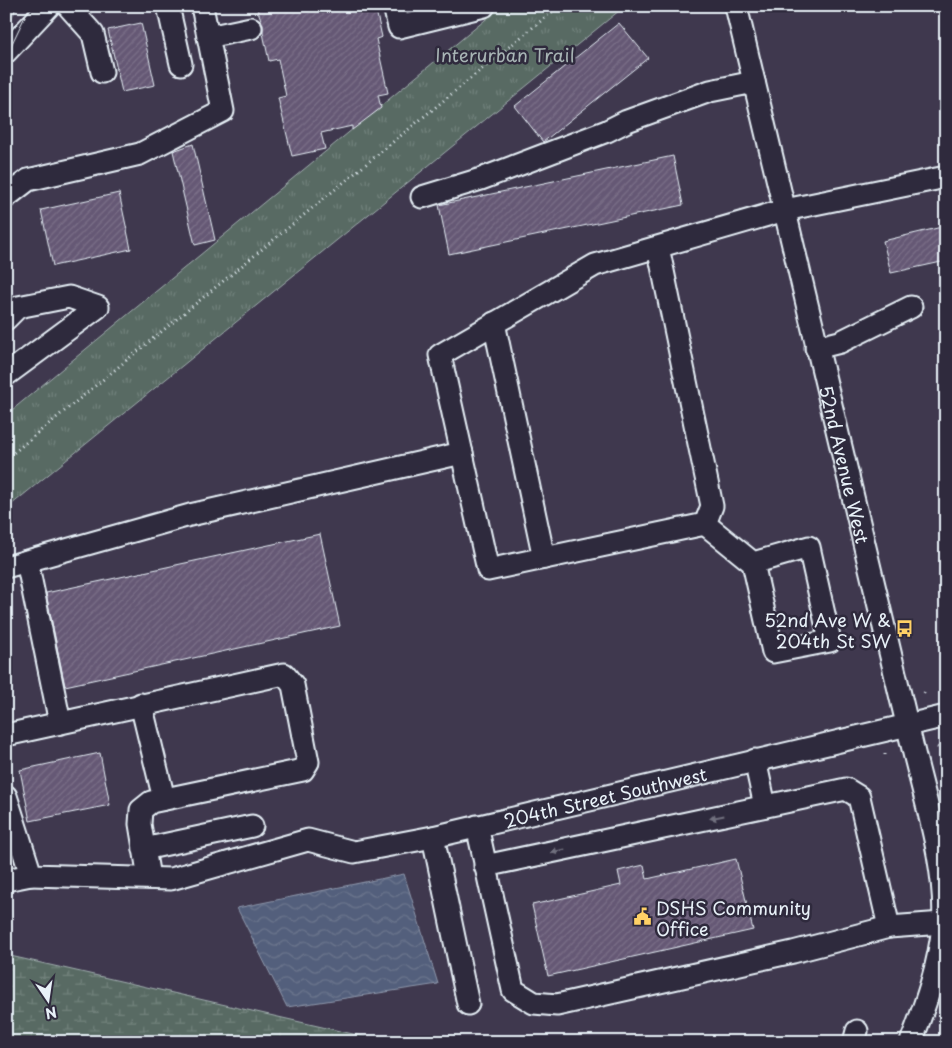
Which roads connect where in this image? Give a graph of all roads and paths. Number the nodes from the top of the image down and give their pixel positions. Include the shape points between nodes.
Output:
1 (49, 6) edge
2 (68, 6) edge
3 (168, 6) edge
4 (202, 6) edge
5 (394, 6) edge
6 (484, 6) edge
7 (560, 6) edge
8 (736, 6) edge
9 (448, 11) edge
10 (251, 28) dead end
11 (208, 38) junction
12 (6, 52) edge
13 (181, 64) dead end
14 (102, 72) dead end
15 (754, 82) junction
16 (946, 177) edge
17 (6, 197) edge
18 (422, 197) dead end
19 (785, 210) junction
20 (658, 247) junction
21 (911, 307) dead end
22 (10, 308) edge
23 (494, 323) junction
24 (816, 348) junction
25 (6, 375) edge
26 (462, 453) junction
27 (6, 459) edge
28 (705, 524) junction
29 (544, 558) junction
30 (27, 561) junction
31 (753, 563) junction
32 (6, 567) edge
33 (141, 704) junction
34 (946, 716) edge
35 (60, 723) junction
36 (907, 724) junction
37 (6, 735) edge
38 (755, 760) junction
39 (6, 796) edge
40 (164, 800) junction
41 (764, 806) junction
42 (252, 826) dead end
43 (477, 826) junction
44 (433, 837) junction
45 (144, 849) junction
46 (486, 866) junction
47 (31, 875) junction
48 (149, 878) junction
49 (6, 880) edge
50 (943, 923) junction
51 (890, 927) junction
52 (468, 1004) dead end
53 (910, 1042) edge

1 - 12 street
2 - 14 street via 93,34
3 - 13 street
4 - 11 street
5 - 9 street via 399,27
6 - 9 street
7 - 27 path
8 - 15 street, 52nd Avenue West
10 - 11 street
11 - 17 street via 223,111 140,154 28,180
15 - 18 street via 710,91 481,179
15 - 19 street, 52nd Avenue West
16 - 19 street
19 - 20 street
19 - 24 street, 52nd Avenue West
20 - 23 street via 595,265
20 - 28 street via 712,506
21 - 24 street via 840,342
22 - 25 street via 69,297 98,307
23 - 26 street via 440,355
23 - 29 street
24 - 36 street, 52nd Avenue West
26 - 29 street via 488,570
26 - 30 street via 190,515
28 - 29 street
28 - 31 street
30 - 32 street
30 - 35 street
31 - 31 street via 773,652 830,641 809,547
33 - 35 street
33 - 40 street
33 - 40 street via 284,674 293,685 308,762 303,770
34 - 36 street, 204th Street Southwest
35 - 37 street
36 - 38 street, 204th Street Southwest
36 - 50 street, 52nd Avenue West via 936,846
38 - 41 street
38 - 43 street, 204th Street Southwest
39 - 47 street
40 - 45 street via 151,802 141,810
41 -> 46 street
41 - 51 street via 846,789 859,797
42 - 45 street
43 - 44 street, 204th Street Southwest
43 - 46 street
44 - 48 street, 204th Street Southwest via 354,852 308,840 171,879
44 - 52 street
45 - 48 street
46 - 51 street via 513,990 534,1003 557,1004 793,952
47 - 48 street, 204th Street Southwest
47 - 49 street, 204th Street Southwest
50 - 51 street
50 - 53 street, 52nd Avenue West via 930,993

